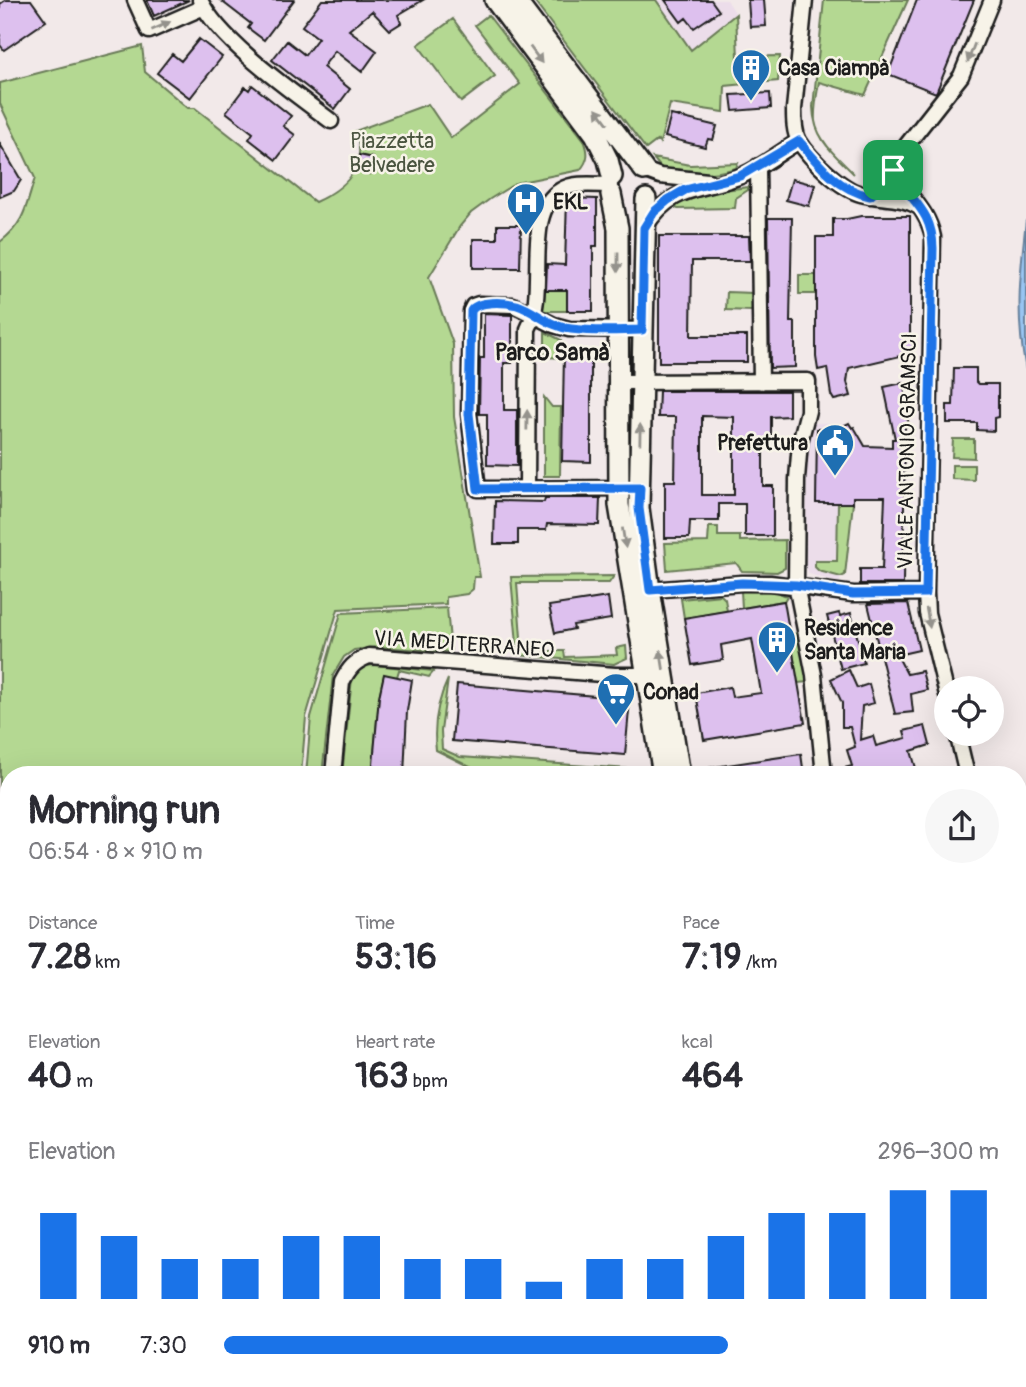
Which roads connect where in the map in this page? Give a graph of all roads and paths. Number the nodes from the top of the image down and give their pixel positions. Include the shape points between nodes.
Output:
1 (135, 0) edge
2 (495, 0) edge
3 (515, 0) edge
4 (805, 0) edge
5 (992, 0) edge
6 (202, 4) edge
7 (331, 121) dead end
8 (799, 141) junction
9 (758, 166) junction
10 (644, 170) junction
11 (893, 170) junction
12 (719, 181) junction
13 (611, 185) junction
14 (870, 196) junction
15 (646, 199) junction
16 (922, 209) junction
17 (644, 228) junction
18 (535, 316) junction
19 (642, 330) junction
20 (619, 331) junction
21 (619, 382) junction
22 (641, 382) junction
23 (761, 382) junction
24 (527, 488) junction
25 (619, 488) junction
26 (640, 488) junction
27 (796, 585) junction
28 (650, 590) junction
29 (926, 593) junction
30 (646, 671) junction
31 (942, 676) edge
32 (960, 746) edge
33 (334, 766) edge
34 (662, 766) edge
35 (679, 766) edge
36 (823, 766) edge
37 (965, 766) edge

1 -> 6 street via 149,31
2 -> 13 street via 595,134 608,160
10 -> 3 street
4 - 8 street via 794,110
5 -> 11 street via 966,67 898,156
6 - 7 street via 241,48
8 - 9 street
8 - 14 street via 825,173 857,194
9 - 12 street
9 - 23 street
10 - 12 street via 660,176
10 - 13 street via 626,166
10 - 15 street via 650,183
11 - 14 street
11 - 16 street, VIALE ANTONIO GRAMSCI
12 - 17 street via 668,200
13 - 15 street via 617,201 627,206
13 - 18 street via 573,186 560,190 548,204 538,236
13 -> 20 street via 618,228
14 - 16 street via 904,200
15 - 17 street
16 - 29 street, VIALE ANTONIO GRAMSCI via 933,248
17 - 19 street
18 - 20 street via 569,329
24 -> 18 street via 528,328
18 - 24 street via 513,304 479,304 471,311 469,414 478,489
19 - 20 street
19 - 22 street
20 - 21 street
21 - 22 street
21 - 25 street
22 - 23 street
26 -> 22 street
23 - 27 street via 808,381 797,479
24 - 25 street
25 - 26 street
25 -> 30 street
26 - 28 street
27 - 28 street via 742,583
27 - 29 street via 853,594
27 - 36 street via 814,675
35 -> 28 street
29 -> 31 street, VIALE ANTONIO GRAMSCI
30 - 33 street, VIA MEDITERRANEO via 615,676 369,656 349,668 342,682
30 - 34 street
32 - 37 street

